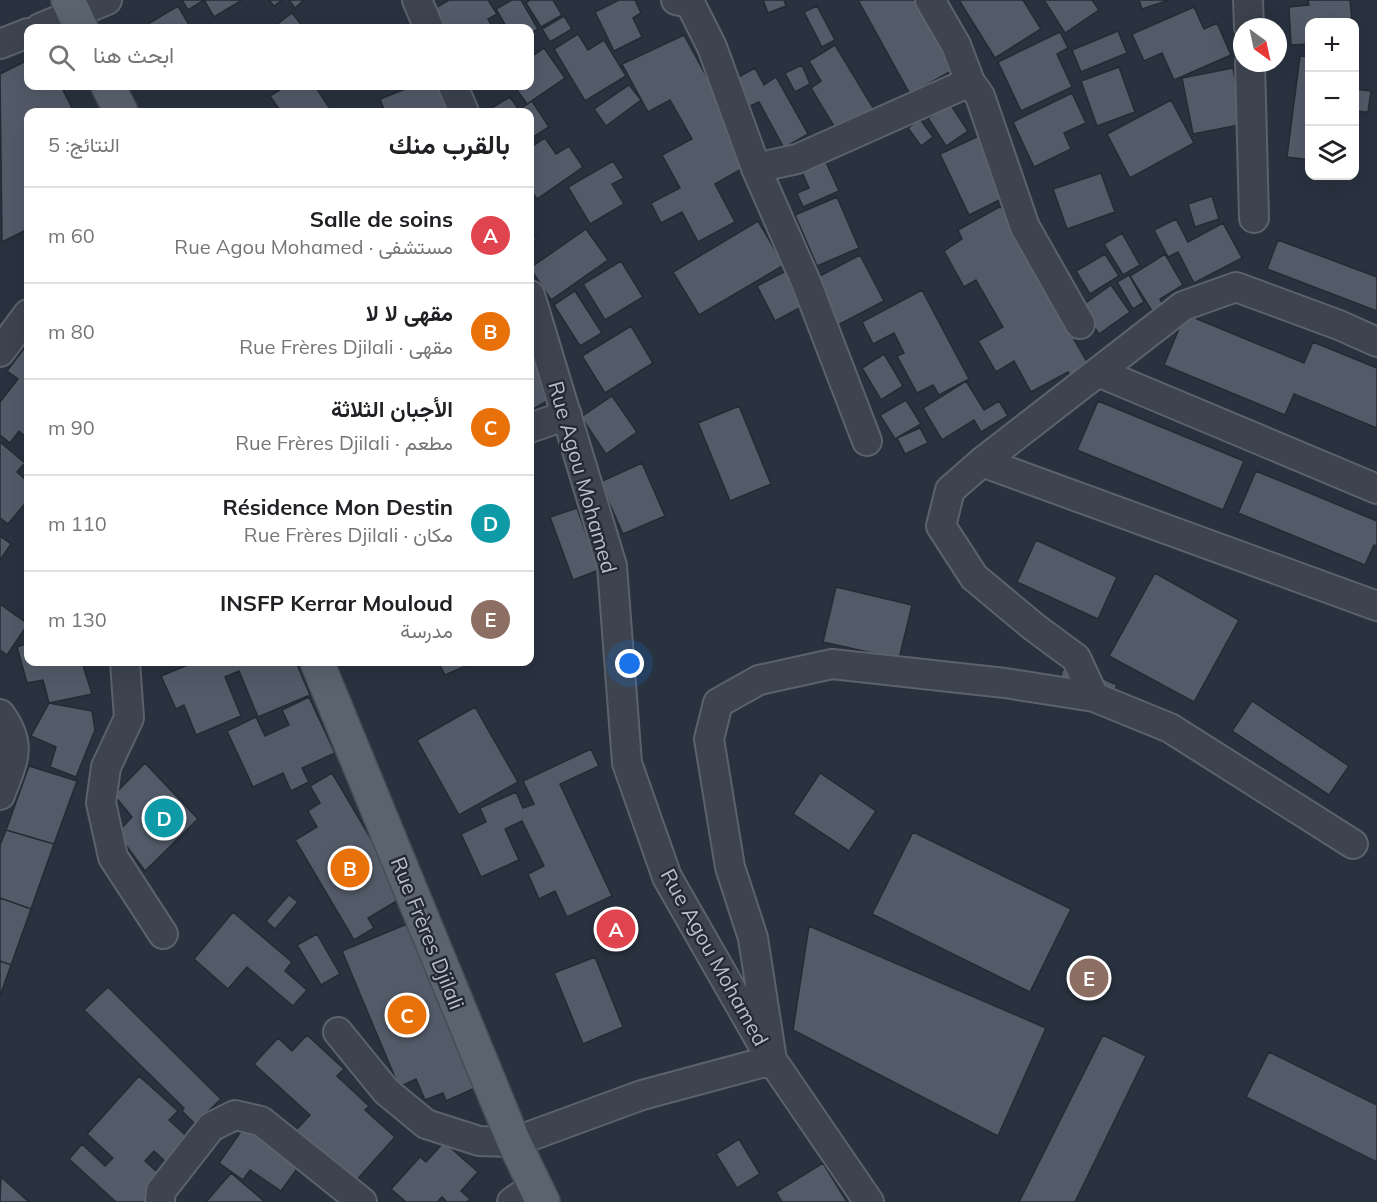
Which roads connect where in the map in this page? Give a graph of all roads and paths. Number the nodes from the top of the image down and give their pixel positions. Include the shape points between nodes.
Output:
1 (107, 0) edge
2 (417, 0) edge
3 (676, 0) edge
4 (930, 0) edge
5 (1248, 0) edge
6 (75, 14) edge
7 (1249, 18) edge
8 (50, 24) edge
9 (427, 24) edge
10 (24, 35) edge
11 (0, 44) edge
12 (1250, 72) edge
13 (970, 82) junction
14 (110, 90) edge
15 (455, 90) edge
16 (119, 108) edge
17 (462, 108) edge
18 (756, 168) junction
19 (1254, 218) dead end
20 (534, 308) edge
21 (24, 319) edge
22 (1080, 324) dead end
23 (1377, 342) edge
24 (0, 352) edge
25 (1098, 372) junction
26 (567, 415) junction
27 (534, 427) edge
28 (867, 441) dead end
29 (982, 462) junction
30 (1377, 489) edge
31 (1377, 606) edge
32 (125, 666) edge
33 (319, 666) edge
34 (1094, 697) junction
35 (0, 714) edge
36 (0, 795) edge
37 (1353, 843) dead end
38 (163, 934) dead end
39 (338, 1032) dead end
40 (772, 1060) junction
41 (514, 1142) junction
42 (530, 1196) edge
43 (160, 1202) edge
44 (362, 1202) edge
45 (869, 1202) edge

1 - 6 street
2 - 9 street
3 - 18 street via 690,3 712,47
4 - 13 street via 956,45
5 - 7 street
6 - 8 street
10 - 11 street
12 - 19 street
13 - 18 street via 797,159
13 - 22 street via 980,96 1025,227
14 - 16 main road
15 - 17 street
18 - 28 street via 806,282
20 - 26 street, Rue Agou Mohamed
21 - 24 street
23 - 25 street via 1236,287 1184,306
25 - 29 street
25 - 30 street
26 - 27 street
26 - 40 street, Rue Agou Mohamed via 612,566 627,763 667,877
29 - 31 street
29 - 34 street via 950,490 941,526 974,577 1076,658
32 - 38 street via 129,718 106,767 101,803 113,857
33 - 41 main road, Rue Frères Djilali
34 - 37 street via 1170,728
34 - 40 street via 832,664 759,680 718,703 709,739 730,867 753,938
35 - 36 street via 12,730 15,754
39 - 41 street via 386,1090 426,1124 479,1141
40 - 41 street via 642,1095
40 - 45 street, Rue Agou Mohamed
41 - 42 main road, Rue Frères Djilali
43 - 44 street via 162,1191 211,1126 235,1116 261,1121

